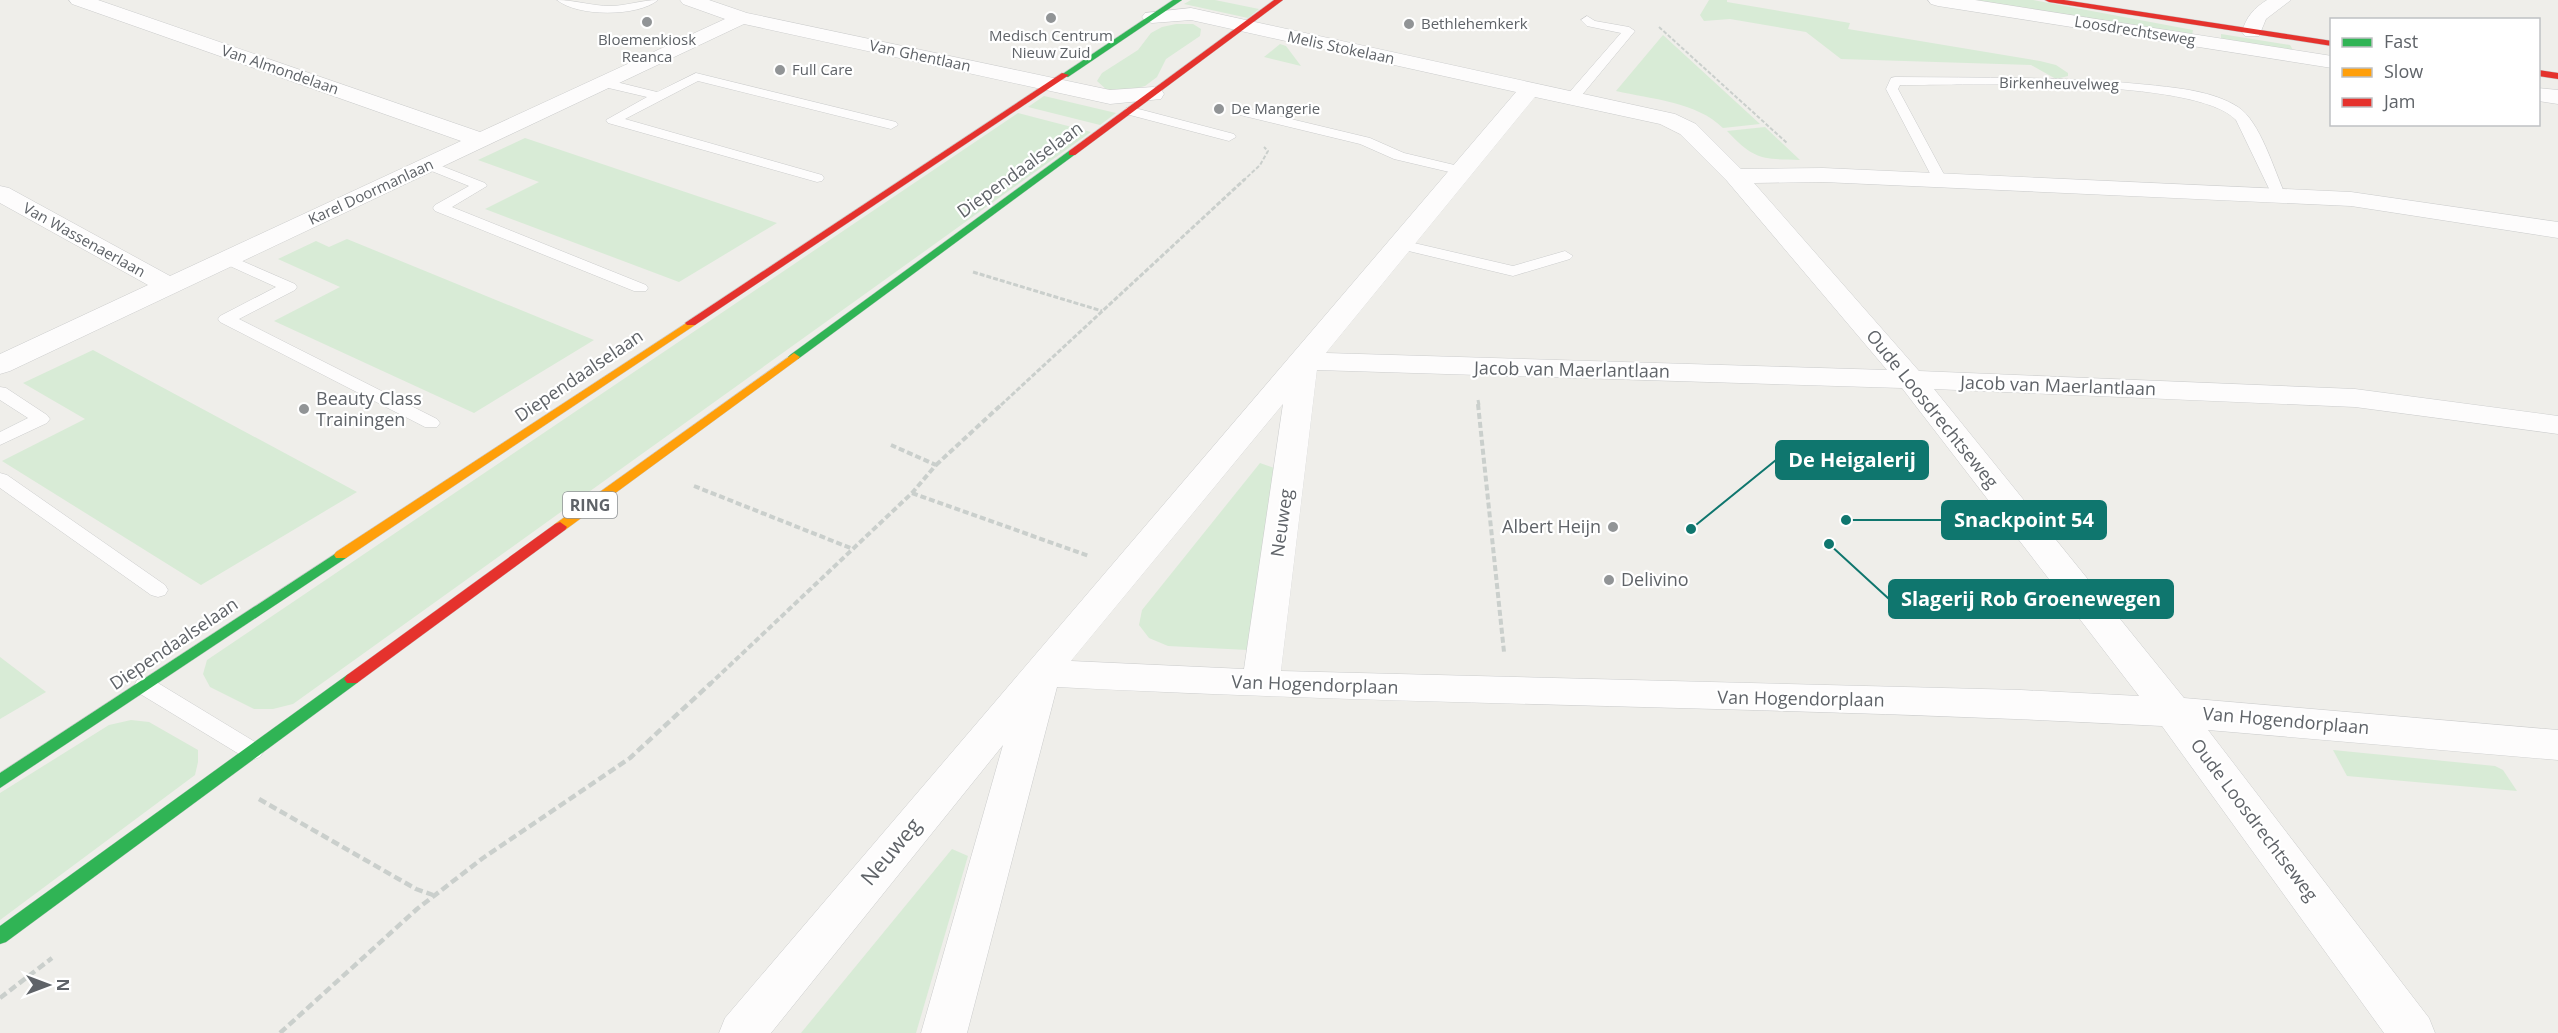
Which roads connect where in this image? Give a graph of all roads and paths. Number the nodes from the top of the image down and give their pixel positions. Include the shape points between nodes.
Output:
1 (79, 0) edge
2 (563, 0) edge
3 (652, 0) edge
4 (690, 0) edge
5 (1178, 0) edge
6 (1279, 0) edge
7 (1938, 0) edge
8 (2049, 0) edge
9 (2281, 0) edge
10 (1152, 17) junction
11 (742, 18) junction
12 (1587, 20) dead end
13 (1657, 26) dead end
14 (1245, 27) junction
15 (2252, 32) junction
16 (2330, 44) edge
17 (2330, 63) edge
18 (2540, 73) edge
19 (2558, 76) edge
20 (604, 82) junction
21 (1051, 85) junction
22 (1530, 89) junction
23 (1153, 94) junction
24 (2540, 94) edge
25 (658, 96) junction
26 (2558, 97) edge
27 (1572, 98) junction
28 (1131, 111) junction
29 (1245, 112) dead end
30 (891, 125) dead end
31 (1229, 137) joint
32 (481, 140) junction
33 (429, 165) junction
34 (1462, 171) junction
35 (1823, 175) junction
36 (1735, 176) junction
37 (817, 178) dead end
38 (1940, 180) junction
39 (0, 193) edge
40 (2278, 194) junction
41 (2558, 230) edge
42 (1401, 245) junction
43 (1565, 256) dead end
44 (226, 259) junction
45 (974, 272) dead end
46 (169, 286) junction
47 (640, 288) dead end
48 (1102, 311) junction
49 (1304, 361) junction
50 (0, 365) edge
51 (1475, 368) junction
52 (1911, 381) junction
53 (0, 392) edge
54 (431, 423) dead end
55 (2558, 424) edge
56 (0, 439) edge
57 (891, 445) dead end
58 (936, 465) junction
59 (0, 479) edge
60 (694, 486) dead end
61 (912, 493) junction
62 (853, 549) junction
63 (1126, 569) junction
64 (158, 590) dead end
65 (1042, 673) junction
66 (1261, 684) junction
67 (145, 686) junction
68 (1508, 692) junction
69 (2173, 712) junction
70 (2558, 745) edge
71 (252, 751) junction
72 (0, 781) edge
73 (258, 799) dead end
74 (434, 896) junction
75 (0, 936) edge
76 (280, 1033) edge
77 (742, 1033) edge
78 (944, 1033) edge
79 (2412, 1033) edge

1 - 32 street, Van Almondelaan
2 - 3 lane via 604,11 625,10
4 - 11 street, Van Ghentlaan
5 - 10 main road, Diependaalselaan
6 - 14 main road, Diependaalselaan / RING
7 - 17 street, Loosdrechtseweg
8 - 15 main road, Loosdrechtseweg
9 - 15 street via 2261,11
10 - 14 street, Melis Stokelaan via 1191,15
10 - 21 main road, Diependaalselaan
11 - 20 street, Karel Doormanlaan
11 - 21 street, Van Ghentlaan
12 - 27 lane via 1629,32
13 - 35 path
14 - 22 street, Melis Stokelaan
14 - 23 main road, Diependaalselaan / RING
15 - 16 main road, Loosdrechtseweg
18 - 19 main road
20 - 25 lane
20 - 32 street, Karel Doormanlaan
21 - 23 street, Van Ghentlaan via 1110,97
21 - 67 main road, Diependaalselaan
22 - 27 street, Oude Loosdrechtseweg
22 - 34 street, Neuweg
23 - 28 main road, Diependaalselaan / RING
24 - 26 street
25 - 30 lane via 696,77
25 - 37 lane via 613,120
27 - 36 street, Oude Loosdrechtseweg via 1667,119 1688,129
28 - 31 lane
28 - 71 main road, Diependaalselaan / RING
29 - 34 lane via 1365,141 1399,156
31 - 48 path via 1269,151 1260,165
32 - 33 street, Karel Doormanlaan
33 - 44 street, Karel Doormanlaan
33 - 47 lane via 480,186 440,208
34 - 42 street, Neuweg
35 - 36 street
35 - 38 street
36 - 52 street, Oude Loosdrechtseweg
38 - 40 street
38 - 40 lane, Birkenheuvelweg via 1892,89 1895,81 2129,85 2212,98 2241,117
39 - 46 street, Van Wassenaerlaan
40 - 41 street via 2351,199
42 - 43 lane via 1513,271
42 - 49 street, Neuweg
44 - 46 street, Karel Doormanlaan
44 - 54 lane via 289,287 226,319
45 - 48 path
46 - 50 street, Karel Doormanlaan
48 - 58 path
49 - 51 street, Jacob van Maerlantlaan
49 - 63 street, Neuweg
49 - 66 street, Neuweg
51 - 52 street, Jacob van Maerlantlaan
51 - 68 path
52 - 55 street, Jacob van Maerlantlaan via 2355,398
52 - 69 street, Oude Loosdrechtseweg
53 - 56 lane via 41,419
57 - 58 path
58 - 61 path
59 - 64 lane
60 - 62 path
61 - 62 path
61 - 63 path
62 - 74 path via 630,758
63 - 65 street, Neuweg
65 - 66 street, Van Hogendorplaan
65 - 77 street, Neuweg
65 - 78 street, Neuweg
66 - 68 street, Van Hogendorplaan
67 - 71 lane
67 - 72 main road, Diependaalselaan
68 - 69 street, Van Hogendorplaan via 2021,704
69 - 70 street, Van Hogendorplaan
69 - 79 street, Oude Loosdrechtseweg
71 - 75 main road, Diependaalselaan / RING
73 - 74 path
74 - 76 path

